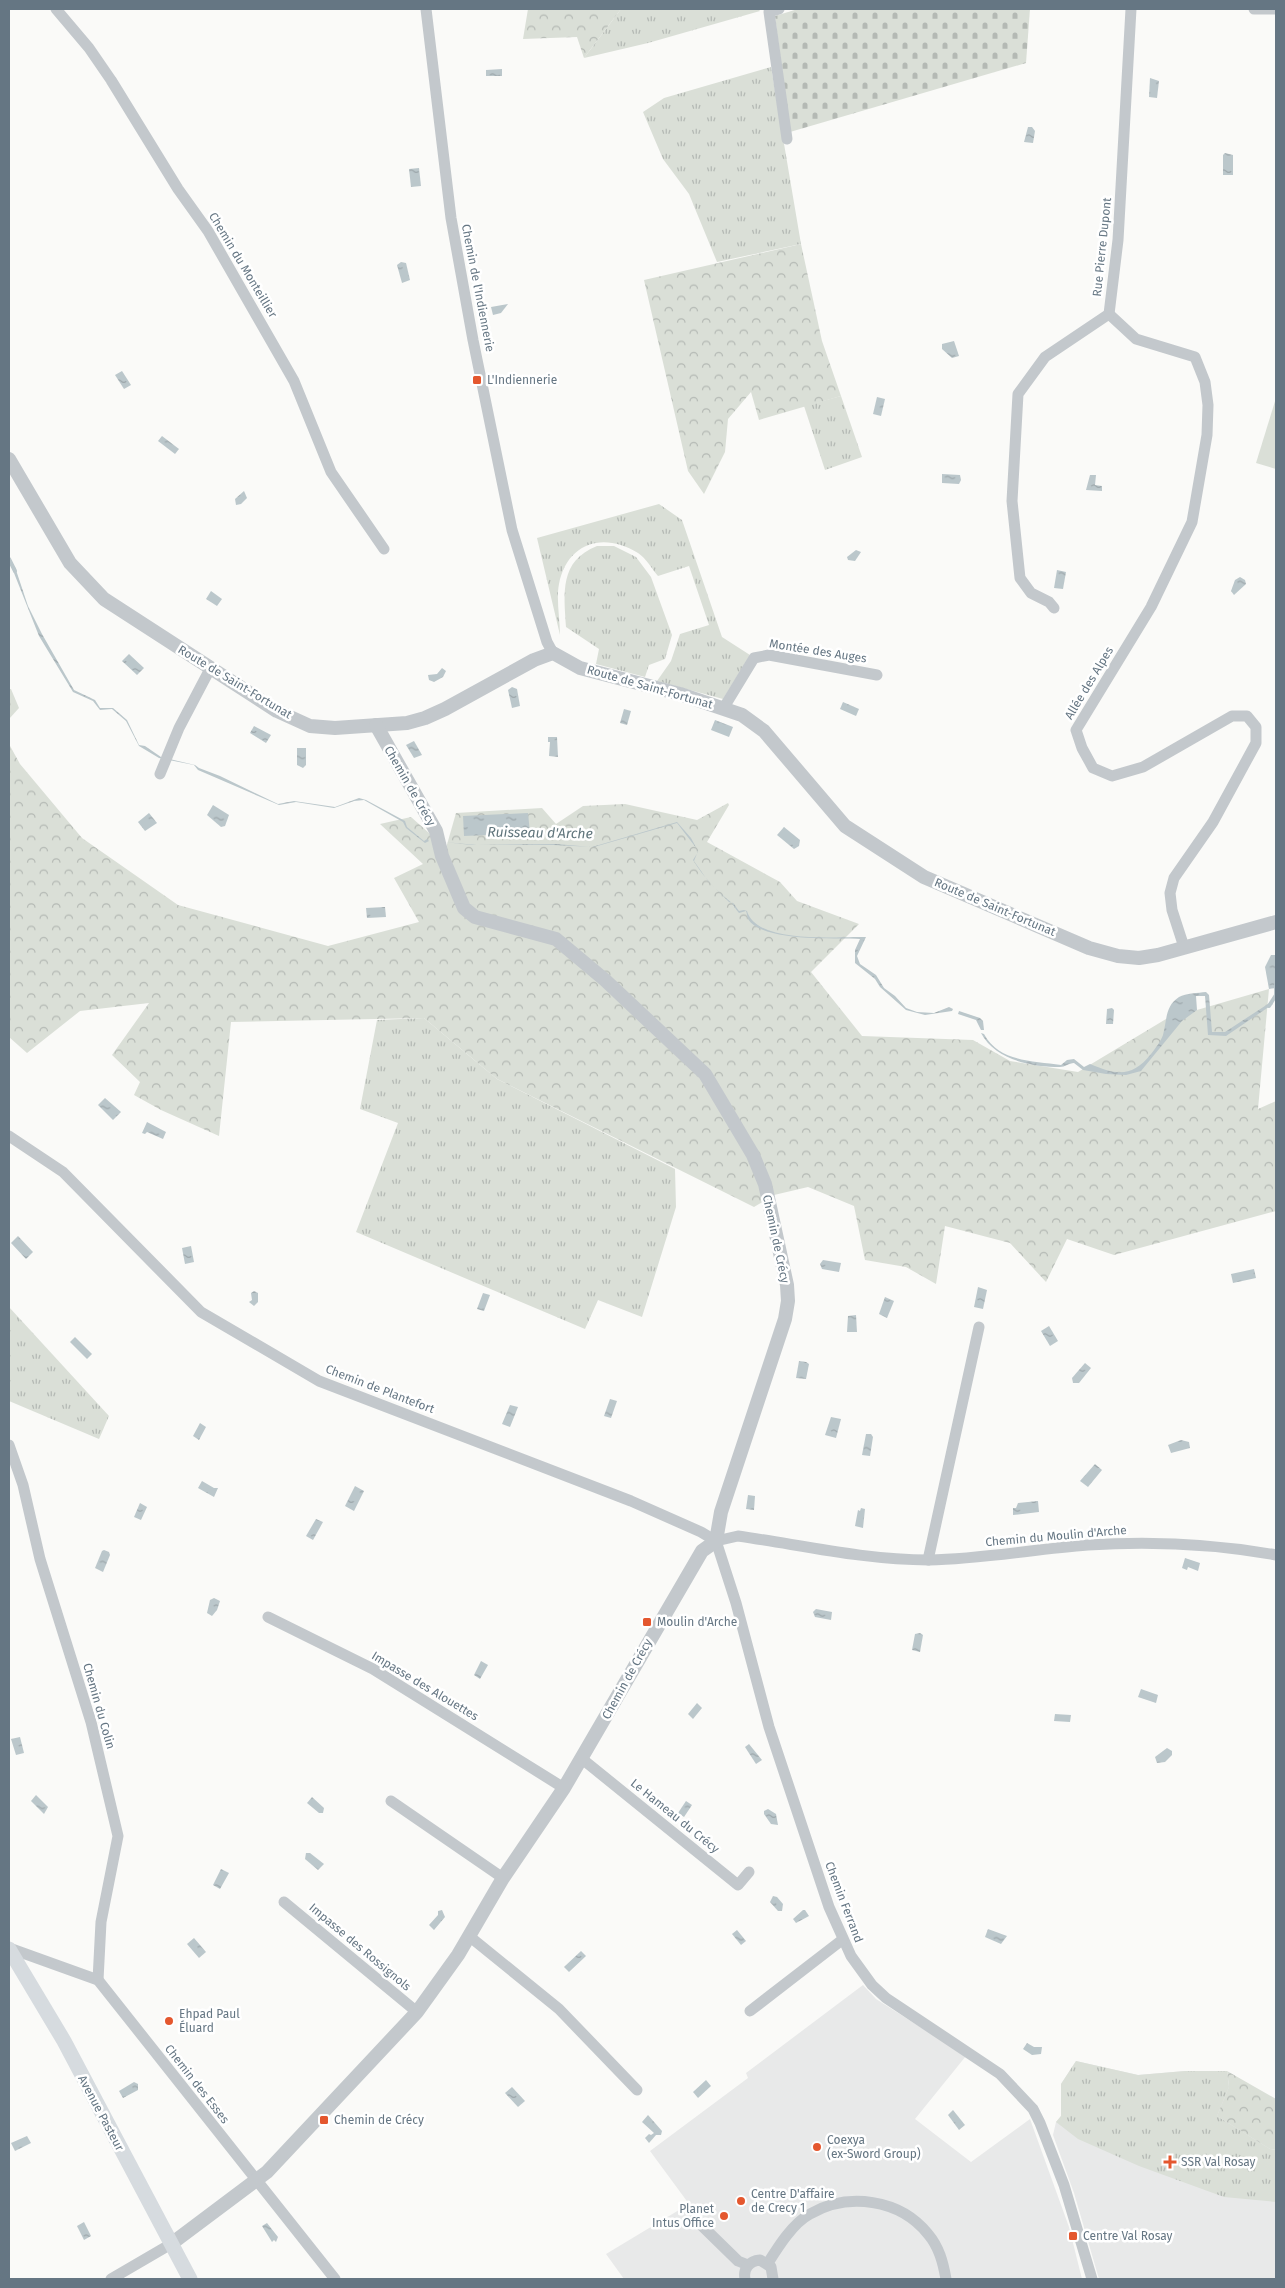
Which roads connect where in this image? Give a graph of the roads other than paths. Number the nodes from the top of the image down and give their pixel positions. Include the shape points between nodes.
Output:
1 (56, 9) edge
2 (426, 9) edge
3 (1130, 9) edge
4 (1254, 9) edge
5 (1276, 9) edge
6 (774, 10) edge
7 (787, 139) dead end
8 (1109, 314) junction
9 (9, 459) edge
10 (384, 549) dead end
11 (1054, 608) dead end
12 (554, 653) junction
13 (210, 669) junction
14 (877, 675) dead end
15 (723, 708) junction
16 (376, 725) junction
17 (163, 764) dead end
18 (1276, 922) edge
19 (1184, 947) junction
20 (9, 1136) edge
21 (979, 1327) dead end
22 (9, 1445) edge
23 (716, 1541) junction
24 (1276, 1555) edge
25 (928, 1560) junction
26 (268, 1617) dead end
27 (581, 1758) junction
28 (564, 1788) junction
29 (392, 1801) dead end
30 (749, 1872) dead end
31 (504, 1878) junction
32 (284, 1902) dead end
33 (469, 1936) junction
34 (842, 1940) junction
35 (9, 1948) edge
36 (98, 1980) junction
37 (750, 2011) dead end
38 (417, 2012) junction
39 (637, 2090) dead end
40 (257, 2181) junction
41 (695, 2219) dead end
42 (171, 2244) junction
43 (768, 2263) junction
44 (748, 2265) junction
45 (111, 2279) edge
46 (190, 2279) edge
47 (334, 2279) edge
48 (744, 2279) edge
49 (773, 2279) edge
50 (946, 2279) edge
51 (1092, 2279) edge

1 - 10 street, Chemin du Monteillier via 106,72 178,189 208,231 294,381 331,472
2 - 12 street, Chemin de l'Indiennerie via 451,218 473,340 512,530 547,642
3 - 8 street, Rue Pierre Dupont via 1118,240
4 - 5 street
6 - 7 street
8 - 11 street, Rue Pierre Dupont via 1045,357 1018,394 1012,501 1020,578 1031,593
8 - 19 street, Allée des Alpes via 1136,339 1195,357 1205,382 1207,435 1192,522 1151,607 1076,730 1082,748 1093,768 1112,776 1143,767 1232,716 1247,716 1256,726 1256,744 1213,822 1174,878 1170,893 1172,910
9 - 13 street, Route de Saint-Fortunat via 70,563 104,599
12 - 15 street, Route de Saint-Fortunat via 580,668
12 - 16 street, Route de Saint-Fortunat via 534,660 425,718
13 - 16 street, Route de Saint-Fortunat via 277,711 310,726
13 - 17 street
14 - 15 street, Montée des Auges via 769,655 754,658
15 - 19 street, Route de Saint-Fortunat via 742,715 764,731 845,826 924,877 1089,948 1118,956 1139,958
16 - 23 street, Chemin de Crécy via 436,831 442,856 464,908 475,917 556,939 605,980 705,1074 753,1155 765,1184 788,1301 785,1319 721,1512
18 - 19 street, Route de Saint-Fortunat
20 - 23 street, Chemin de Plantefort via 63,1172 201,1312 319,1381 631,1501
21 - 25 street
22 - 36 street, Chemin du Colin via 23,1485 40,1559 91,1722 118,1836 101,1922
23 - 25 street, Chemin du Moulin d'Arche via 738,1536 889,1558
23 - 27 street, Chemin de Crécy via 702,1551
23 - 34 street, Chemin Ferrand via 736,1602 769,1727
24 - 25 street, Chemin du Moulin d'Arche via 1132,1543
26 - 28 street, Impasse des Alouettes via 372,1669
27 - 28 street, Chemin de Crécy
27 - 30 street, Le Hameau du Crécy via 738,1885
28 - 31 street, Chemin de Crécy
29 - 31 street
31 - 33 street, Chemin de Crécy
32 - 38 street, Impasse des Rossignols
33 - 38 street, Chemin de Crécy
33 - 39 street via 559,2009
34 - 37 street
34 - 51 street, Chemin Ferrand via 860,1970 886,1998 1000,2074 1033,2109 1064,2185
35 - 36 street
35 - 42 main road, Avenue Pasteur via 64,2041
36 - 40 street, Chemin des Esses
38 - 40 street, Chemin de Crécy
40 - 42 street, Chemin de Crécy
40 - 47 street, Chemin des Esses
41 - 44 street via 738,2261
42 - 45 street
42 - 46 main road, Avenue Pasteur
43 - 44 street via 755,2260
43 - 49 street
43 - 50 street via 808,2214 828,2206 866,2200 887,2205 928,2232 943,2261
44 - 48 street

